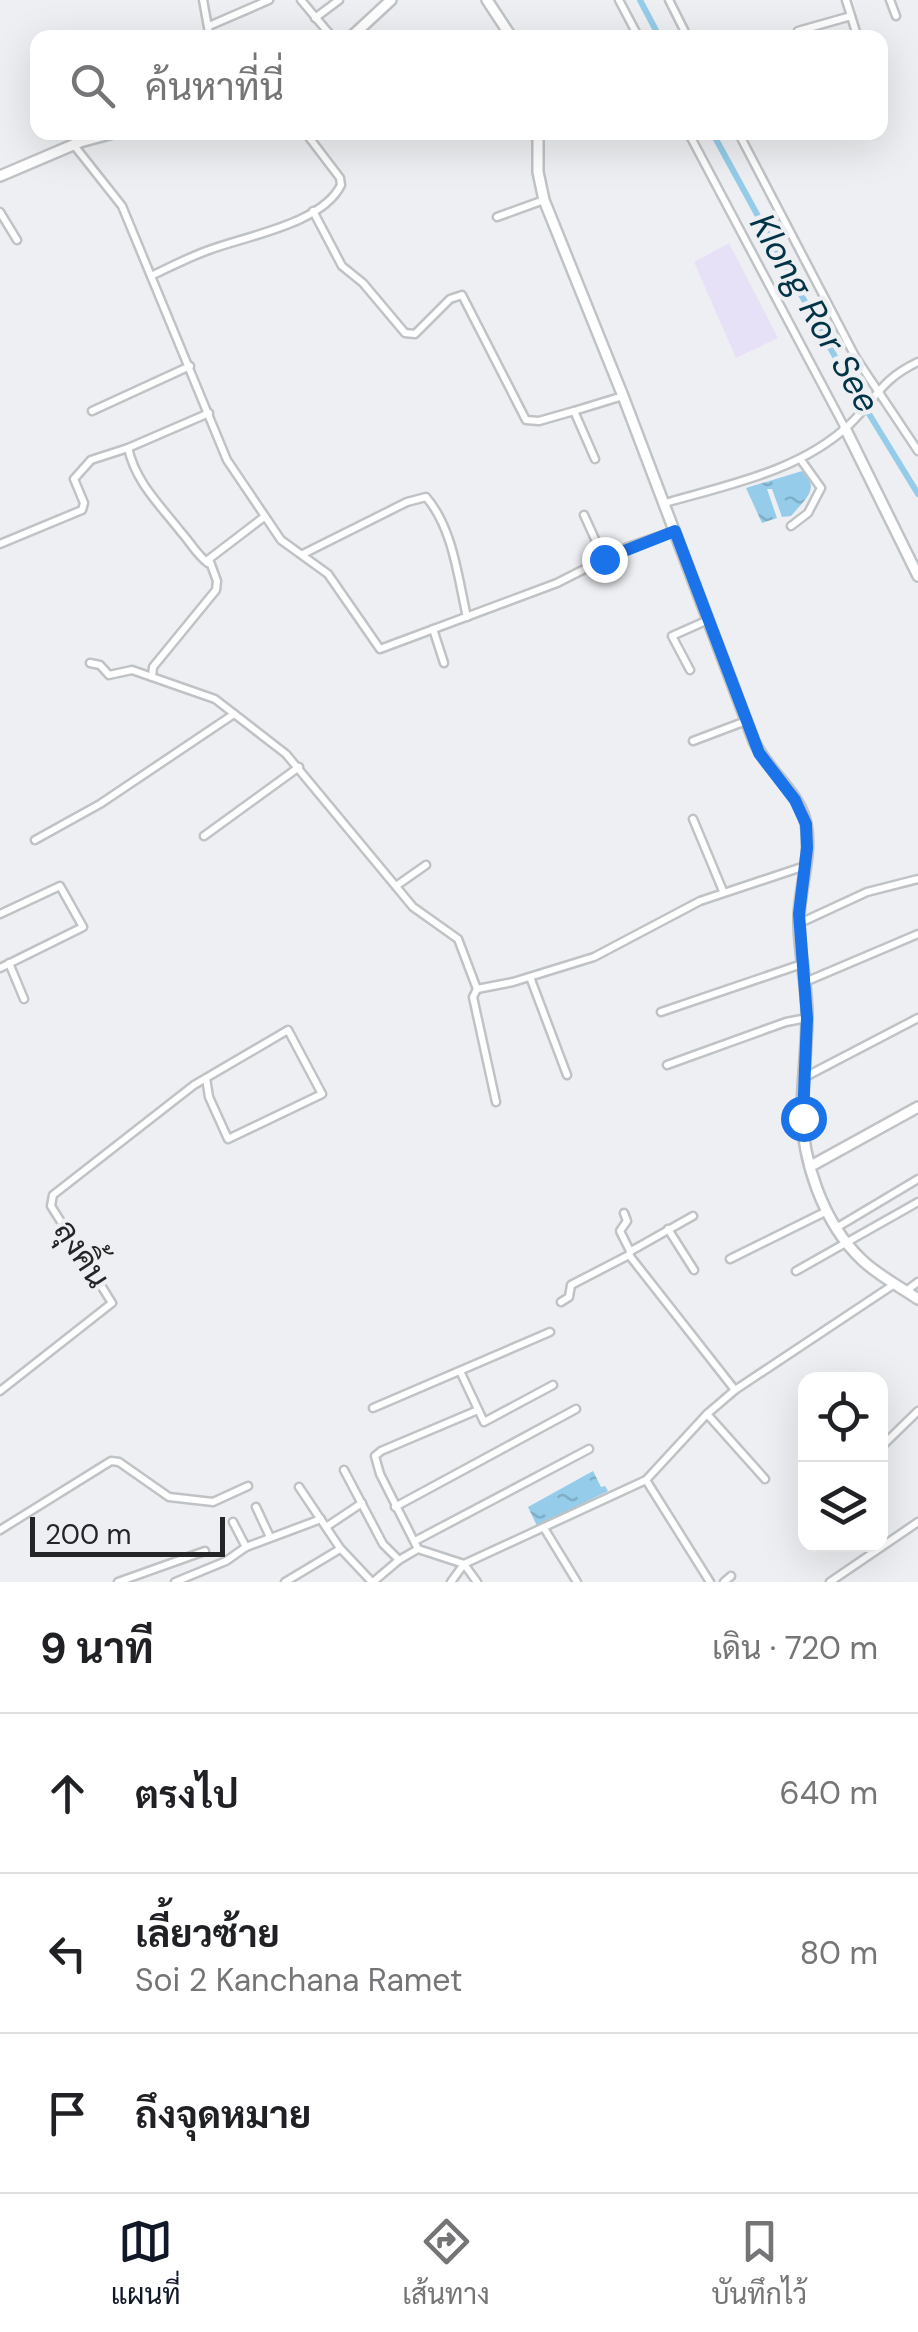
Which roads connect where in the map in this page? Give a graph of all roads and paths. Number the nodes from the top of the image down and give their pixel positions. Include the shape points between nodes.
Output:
1 (202, 0) edge
2 (269, 0) edge
3 (302, 0) edge
4 (339, 0) edge
5 (391, 0) edge
6 (487, 0) edge
7 (619, 0) edge
8 (669, 0) edge
9 (890, 0) edge
10 (848, 1) edge
11 (851, 16) junction
12 (896, 16) dead end
13 (315, 18) junction
14 (208, 26) junction
15 (209, 30) edge
16 (324, 30) edge
17 (359, 30) edge
18 (507, 30) edge
19 (635, 30) edge
20 (684, 30) edge
21 (802, 30) edge
22 (855, 30) edge
23 (89, 140) edge
24 (311, 140) edge
25 (538, 140) edge
26 (692, 140) edge
27 (742, 140) edge
28 (74, 144) junction
29 (0, 176) edge
30 (544, 200) junction
31 (313, 211) junction
32 (0, 212) edge
33 (498, 217) dead end
34 (17, 240) dead end
35 (150, 276) junction
36 (918, 362) edge
37 (190, 366) junction
38 (874, 393) junction
39 (623, 396) junction
40 (574, 411) junction
41 (92, 412) dead end
42 (209, 413) junction
43 (848, 426) junction
44 (128, 448) junction
45 (918, 451) edge
46 (595, 459) dead end
47 (801, 460) junction
48 (664, 503) junction
49 (584, 515) dead end
50 (265, 517) junction
51 (792, 526) dead end
52 (675, 531) junction
53 (0, 544) edge
54 (303, 554) junction
55 (604, 559) junction
56 (208, 563) junction
57 (918, 576) edge
58 (467, 616) junction
59 (708, 620) junction
60 (433, 630) junction
61 (90, 663) dead end
62 (444, 663) dead end
63 (690, 670) dead end
64 (153, 678) junction
65 (234, 714) junction
66 (746, 721) junction
67 (693, 740) dead end
68 (298, 767) junction
69 (693, 819) dead end
70 (204, 836) dead end
71 (35, 840) dead end
72 (426, 865) dead end
73 (805, 866) junction
74 (918, 879) edge
75 (396, 886) junction
76 (722, 892) junction
77 (0, 914) edge
78 (799, 924) junction
79 (918, 934) edge
80 (10, 963) junction
81 (803, 964) junction
82 (0, 968) edge
83 (530, 977) junction
84 (805, 982) junction
85 (477, 989) junction
86 (24, 999) dead end
87 (661, 1012) dead end
88 (807, 1018) junction
89 (918, 1018) edge
90 (668, 1066) dead end
91 (567, 1074) dead end
92 (206, 1078) junction
93 (804, 1078) junction
94 (496, 1102) dead end
95 (918, 1107) edge
96 (811, 1166) junction
97 (918, 1179) edge
98 (918, 1202) edge
99 (827, 1210) junction
100 (624, 1213) dead end
101 (693, 1216) dead end
102 (836, 1228) junction
103 (668, 1230) junction
104 (848, 1244) junction
105 (630, 1253) junction
106 (730, 1259) dead end
107 (694, 1270) dead end
108 (796, 1271) dead end
109 (918, 1282) edge
110 (893, 1285) junction
111 (906, 1290) junction
112 (918, 1299) edge
113 (561, 1302) dead end
114 (550, 1332) dead end
115 (460, 1370) junction
116 (553, 1385) dead end
117 (735, 1390) junction
118 (0, 1391) edge
119 (373, 1408) dead end
120 (576, 1409) dead end
121 (478, 1410) junction
122 (918, 1412) edge
123 (707, 1414) junction
124 (888, 1440) edge
125 (589, 1449) dead end
126 (344, 1470) dead end
127 (766, 1479) dead end
128 (646, 1480) junction
129 (248, 1486) dead end
130 (299, 1487) dead end
131 (362, 1503) junction
132 (396, 1507) junction
133 (256, 1508) dead end
134 (321, 1519) junction
135 (234, 1522) dead end
136 (918, 1522) edge
137 (326, 1527) junction
138 (544, 1528) junction
139 (0, 1530) edge
140 (270, 1538) junction
141 (417, 1545) junction
142 (246, 1546) junction
143 (340, 1548) junction
144 (204, 1552) dead end
145 (399, 1560) junction
146 (464, 1564) junction
147 (731, 1576) dead end
148 (121, 1582) edge
149 (175, 1582) edge
150 (286, 1582) edge
151 (373, 1582) edge
152 (451, 1582) edge
153 (477, 1582) edge
154 (577, 1582) edge
155 (710, 1582) edge
156 (724, 1582) edge
157 (830, 1582) edge

1 - 14 street
2 - 14 street
3 - 13 street
4 - 13 street
5 - 17 street
6 - 18 street
7 - 19 street
8 - 20 street
9 - 12 street
10 - 11 street
11 - 21 street
11 - 22 street
13 - 16 street
14 - 15 street
23 - 28 street
24 - 31 street via 341,182
25 - 30 street
26 - 43 street
27 - 38 street
28 - 29 street
28 - 35 street via 120,202
30 - 33 street
30 - 39 street
31 - 35 street
31 - 40 street via 342,266 405,333 415,334 462,295 526,420
32 - 34 street
35 - 37 street
36 - 38 street
37 - 41 street
37 - 42 street
38 - 43 street
38 - 45 street
39 - 40 street
39 - 48 street
40 - 46 street
42 - 44 street
42 - 50 street via 227,460
43 - 47 street
43 - 57 street
44 - 53 street via 91,460 75,476 81,511
44 - 56 street via 153,499
47 - 48 street
47 - 51 street via 821,488 808,514
48 - 52 street
49 - 55 street
50 - 54 street via 281,540
50 - 56 street
52 - 55 street
52 - 59 street
54 - 58 street via 426,497 452,550
54 - 60 street via 328,574 380,649
55 - 58 street
56 - 64 street via 218,588 153,667
58 - 60 street
59 - 63 street via 672,636
59 - 66 street
60 - 62 street
61 - 64 street via 109,675 129,669
64 - 65 street via 208,696
65 - 68 street
65 - 71 street
66 - 67 street
66 - 73 street via 764,763 803,814
68 - 70 street
68 - 75 street
69 - 76 street
72 - 75 street
73 - 76 street
73 - 78 street
74 - 78 street via 867,892
75 - 85 street via 458,939
76 - 83 street via 614,948
77 - 80 street via 60,886 83,928
78 - 81 street
79 - 84 street
80 - 82 street
80 - 86 street
81 - 84 street
81 - 87 street
83 - 85 street
83 - 91 street
84 - 88 street
85 - 94 street via 473,997
88 - 90 street
88 - 93 street
89 - 93 street
92 - 92 street, ลุงคิ้น via 288,1030 322,1094 228,1139
92 - 118 street, ลุงคิ้น via 52,1197 112,1304
93 - 96 street
95 - 96 street
96 - 99 street
97 - 102 street
98 - 104 street
99 - 102 street
99 - 106 street
100 - 105 street via 620,1232
101 - 103 street
102 - 104 street
103 - 105 street
103 - 107 street
104 - 108 street
104 - 110 street
105 - 113 street via 571,1285
105 - 117 street
109 - 111 street
110 - 111 street
110 - 117 street
111 - 112 street
114 - 115 street
115 - 119 street
115 - 121 street
116 - 121 street via 484,1422
117 - 123 street
120 - 132 street
121 - 132 street via 376,1454
122 - 124 street
123 - 127 street
123 - 128 street
125 - 141 street
126 - 131 street
128 - 138 street
128 - 155 street
129 - 139 street via 215,1502 169,1497 114,1460
130 - 134 street
131 - 137 street
131 - 145 street
132 - 141 street
133 - 140 street
134 - 137 street
134 - 140 street
135 - 142 street
136 - 157 street
137 - 143 street
138 - 146 street
138 - 154 street
140 - 142 street
141 - 145 street
141 - 146 street
142 - 149 street
143 - 150 street
143 - 151 street
144 - 148 street
145 - 151 street
146 - 152 street
146 - 153 street
147 - 156 street

